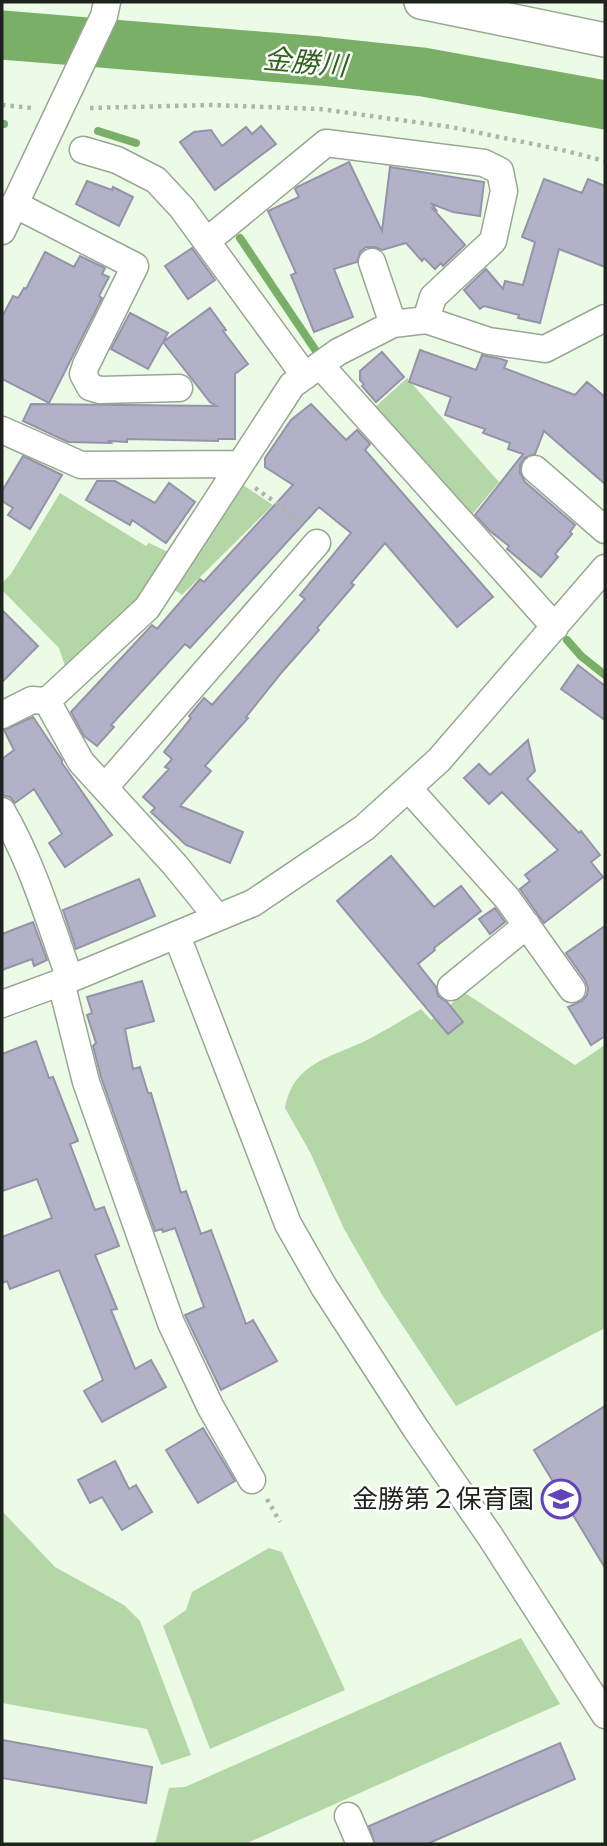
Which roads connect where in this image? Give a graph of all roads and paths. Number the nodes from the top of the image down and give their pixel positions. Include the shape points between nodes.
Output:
1 (107, 2) edge
2 (421, 2) edge
3 (605, 40) edge
4 (2, 106) edge
5 (12, 108) dead end
6 (83, 150) dead end
7 (14, 205) junction
8 (2, 231) edge
9 (207, 241) junction
10 (372, 262) dead end
11 (605, 318) edge
12 (426, 320) junction
13 (393, 324) junction
14 (312, 371) junction
15 (179, 388) dead end
16 (2, 430) edge
17 (237, 469) junction
18 (535, 469) dead end
19 (605, 530) edge
20 (317, 543) joint
21 (605, 568) edge
22 (555, 627) junction
23 (47, 701) junction
24 (2, 715) edge
25 (105, 788) junction
26 (408, 788) junction
27 (2, 811) edge
28 (217, 917) junction
29 (527, 925) junction
30 (177, 936) junction
31 (66, 980) junction
32 (451, 987) dead end
33 (572, 989) dead end
34 (2, 1004) edge
35 (259, 1490) joint
36 (280, 1522) dead end
37 (605, 1715) edge
38 (348, 1816) dead end
39 (360, 1844) edge

1 - 7 street
2 - 3 main road
4 - 5 path
6 - 9 street via 117,160 156,180
7 - 8 street
7 - 15 street via 135,265 83,373 90,387
9 - 12 street via 326,144 484,163 500,171 504,191 493,241 433,297
9 - 14 street
10 - 13 street
11 - 12 street via 545,349 489,341
12 - 13 street
13 - 14 street
14 - 17 street via 292,385
14 - 22 street
16 - 17 street via 80,465
17 - 20 path
17 - 23 street via 147,608
18 - 19 street
20 - 25 street
21 - 22 street
22 - 26 street via 439,760
23 - 24 street via 32,700
23 - 25 street via 81,762
25 - 28 street
26 - 28 street via 353,836 253,903
26 - 29 street
27 - 31 street via 23,853
28 - 30 street
29 - 32 street
29 - 33 street
30 - 31 street
30 - 37 street via 288,1224 324,1287
31 - 34 street
31 - 35 street via 86,1082 171,1323 209,1406
35 - 36 path
38 - 39 street

